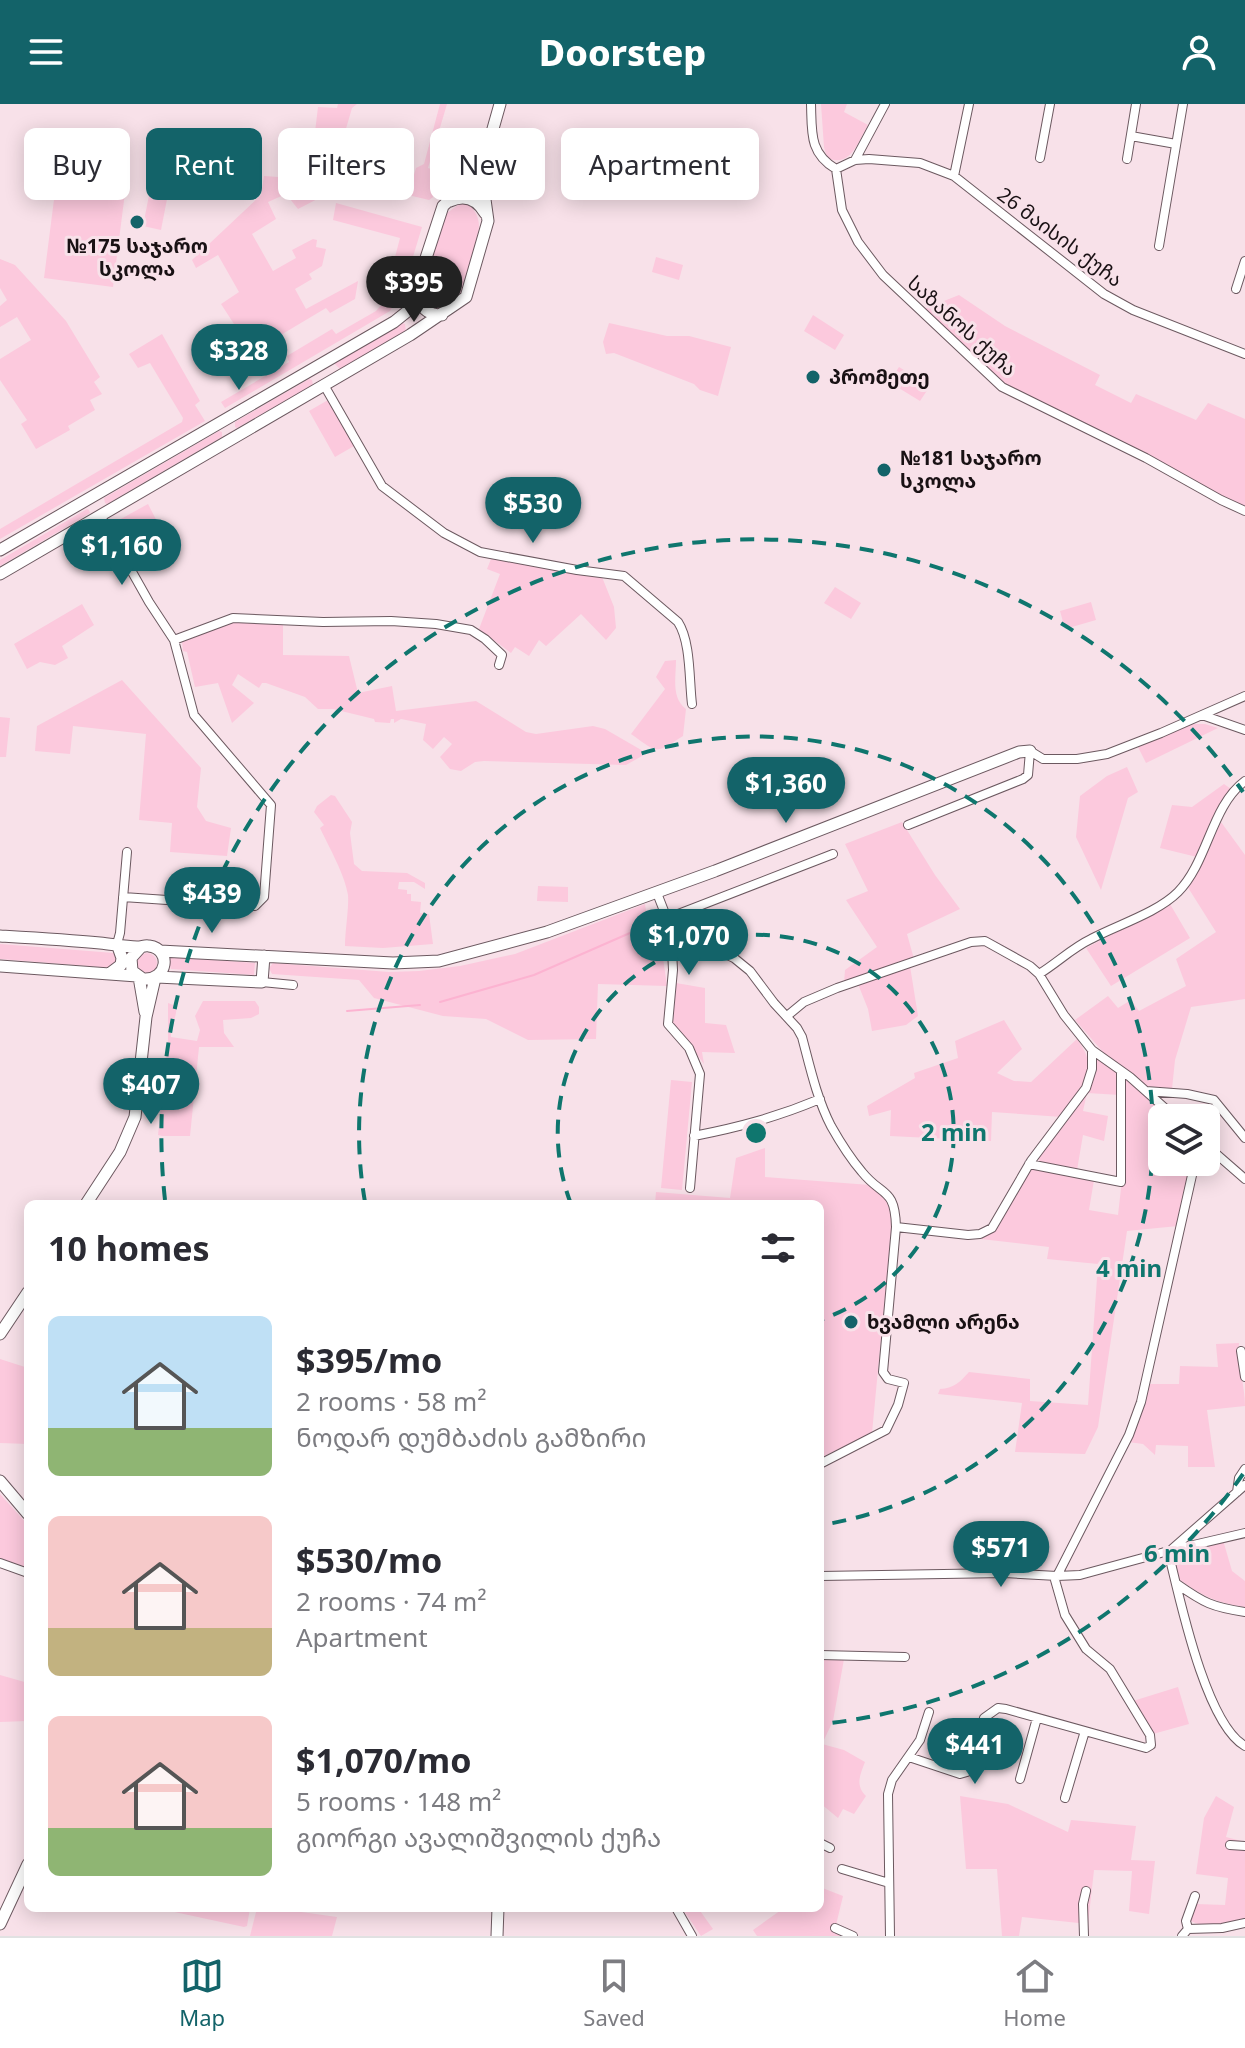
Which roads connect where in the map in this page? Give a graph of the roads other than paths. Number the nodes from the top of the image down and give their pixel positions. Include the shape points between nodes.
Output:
1 (500, 104) edge
2 (811, 104) edge
3 (885, 104) edge
4 (969, 104) edge
5 (1050, 104) edge
6 (1136, 104) edge
7 (1183, 104) edge
8 (493, 128) edge
9 (1131, 136) junction
10 (1176, 144) junction
11 (1040, 158) dead end
12 (1127, 159) dead end
13 (855, 160) junction
14 (836, 169) junction
15 (954, 176) junction
16 (450, 200) edge
17 (485, 200) edge
18 (443, 206) junction
19 (488, 221) junction
20 (1159, 246) dead end
21 (1245, 261) edge
22 (1236, 289) dead end
23 (416, 293) junction
24 (442, 315) junction
25 (399, 318) junction
26 (410, 335) junction
27 (1245, 354) edge
28 (332, 358) junction
29 (343, 374) junction
30 (324, 385) junction
31 (222, 422) junction
32 (232, 438) junction
33 (90, 498) junction
34 (1245, 511) edge
35 (100, 515) junction
36 (0, 550) edge
37 (0, 574) edge
38 (174, 640) junction
39 (499, 665) dead end
40 (1245, 696) edge
41 (692, 704) dead end
42 (1201, 715) junction
43 (1245, 730) edge
44 (1030, 751) junction
45 (1245, 781) edge
46 (908, 825) dead end
47 (127, 852) dead end
48 (833, 854) dead end
49 (657, 893) junction
50 (123, 897) junction
51 (668, 918) junction
52 (671, 929) junction
53 (0, 936) edge
54 (117, 944) junction
55 (140, 948) junction
56 (160, 951) junction
57 (264, 956) junction
58 (0, 966) edge
59 (109, 974) junction
60 (1039, 974) junction
61 (138, 977) junction
62 (156, 977) junction
63 (262, 982) junction
64 (293, 985) dead end
65 (787, 1016) junction
66 (146, 1017) junction
67 (1092, 1050) junction
68 (1121, 1071) junction
69 (1145, 1091) junction
70 (820, 1099) junction
71 (1160, 1104) edge
72 (694, 1136) junction
73 (1245, 1138) edge
74 (1220, 1157) edge
75 (1029, 1164) junction
76 (1192, 1176) edge
77 (1245, 1179) edge
78 (690, 1188) dead end
79 (89, 1200) edge
80 (896, 1227) junction
81 (24, 1298) edge
82 (0, 1334) edge
83 (1241, 1351) dead end
84 (1245, 1377) edge
85 (824, 1462) edge
86 (1245, 1469) edge
87 (0, 1481) edge
88 (1245, 1485) edge
89 (1237, 1492) junction
90 (24, 1509) edge
91 (1245, 1533) edge
92 (1172, 1550) junction
93 (0, 1563) edge
94 (24, 1572) edge
95 (824, 1576) edge
96 (1057, 1576) junction
97 (1176, 1583) junction
98 (1245, 1612) edge
99 (824, 1655) edge
100 (905, 1657) dead end
101 (929, 1712) dead end
102 (1037, 1718) junction
103 (1085, 1731) junction
104 (1245, 1746) edge
105 (909, 1757) junction
106 (1020, 1779) dead end
107 (1065, 1798) dead end
108 (824, 1845) edge
109 (1230, 1845) dead end
110 (1245, 1846) edge
111 (830, 1848) dead end
112 (842, 1869) dead end
113 (24, 1873) edge
114 (889, 1883) junction
115 (1086, 1891) dead end
116 (1195, 1896) dead end
117 (498, 1912) edge
118 (678, 1912) edge
119 (1245, 1923) edge
120 (0, 1924) edge
121 (835, 1928) dead end
122 (1185, 1932) edge
123 (497, 1936) edge
124 (692, 1936) edge
125 (853, 1936) edge
126 (890, 1936) edge
127 (1084, 1936) edge

1 - 8 street
2 - 14 street via 817,154
3 - 13 street
4 - 15 street
5 - 11 street
6 - 9 street
7 - 10 street
9 - 10 street
9 - 12 street
10 - 20 street
13 - 14 street
13 - 15 street, 26 მაისის ქუჩა via 920,163
14 - 34 street, საზანოს ქუჩა via 842,210 883,275 1002,387
15 - 27 street, 26 მაისის ქუჩა via 1104,294
16 - 18 street
17 - 19 street
18 - 19 street via 465,197 485,210
18 - 23 street
19 - 24 street via 466,297
21 - 22 street
23 - 24 street via 425,311
23 - 25 street
24 - 26 street
25 - 26 street via 407,320
25 - 28 street
26 - 29 street
28 - 29 street via 335,371
28 - 31 street
29 - 30 street
30 - 32 street
30 - 41 street via 382,486 444,533 480,552 624,576 678,622 684,631
31 - 32 street
31 - 33 street
32 - 35 street
33 - 35 street
33 - 36 street
35 - 37 street
35 - 38 street
38 - 39 street via 233,618 436,624 479,634 502,655
38 - 50 street via 194,715 271,805 264,897 255,906
40 - 42 street
42 - 43 street
42 - 44 street via 1107,754 1043,759
44 - 46 street via 1023,779
44 - 49 street
45 - 60 street via 1229,797 1177,893 1087,941
47 - 50 street
48 - 51 street
49 - 51 street
49 - 57 street via 547,932 439,961
50 - 54 street
51 - 52 street
52 - 65 street via 734,958
52 - 72 street via 668,1024 689,1048 700,1074
53 - 54 street
54 - 55 street
54 - 59 street via 121,965
55 - 56 street
55 - 61 street via 130,965
56 - 57 street
56 - 62 street via 165,962
57 - 63 street
58 - 59 street
59 - 61 street
60 - 65 street via 979,941 837,988
60 - 67 street
61 - 62 street
61 - 66 street
62 - 63 street
62 - 66 street
63 - 64 street
65 - 70 street via 802,1037
66 - 79 street via 135,1117
67 - 68 street
67 - 75 street via 1086,1088
68 - 69 street
68 - 75 street via 1121,1182
69 - 71 street
69 - 73 street via 1214,1100
70 - 72 street via 748,1125
70 - 80 street via 863,1174 890,1197
72 - 78 street
74 - 77 street
75 - 80 street via 992,1228 980,1234
76 - 96 street via 1141,1402
80 - 85 street via 883,1372 904,1383 898,1405 886,1430
81 - 82 street
83 - 84 street
86 - 89 street
87 - 90 street
88 - 89 street
89 - 92 street
91 - 92 street
92 - 96 street via 1080,1575
92 - 97 street
93 - 94 street
95 - 96 street
96 - 103 street via 1065,1615 1086,1649 1110,1669 1151,1745
97 - 98 street via 1216,1608
97 - 104 street via 1198,1665 1230,1734
99 - 100 street
101 - 105 street
102 - 103 street
102 - 105 street via 998,1708 984,1718 967,1772
102 - 106 street
103 - 107 street
105 - 114 street via 888,1794
108 - 111 street
109 - 110 street
112 - 114 street
113 - 120 street
114 - 126 street
115 - 127 street
116 - 122 street
117 - 123 street
118 - 124 street
119 - 122 street
121 - 125 street

